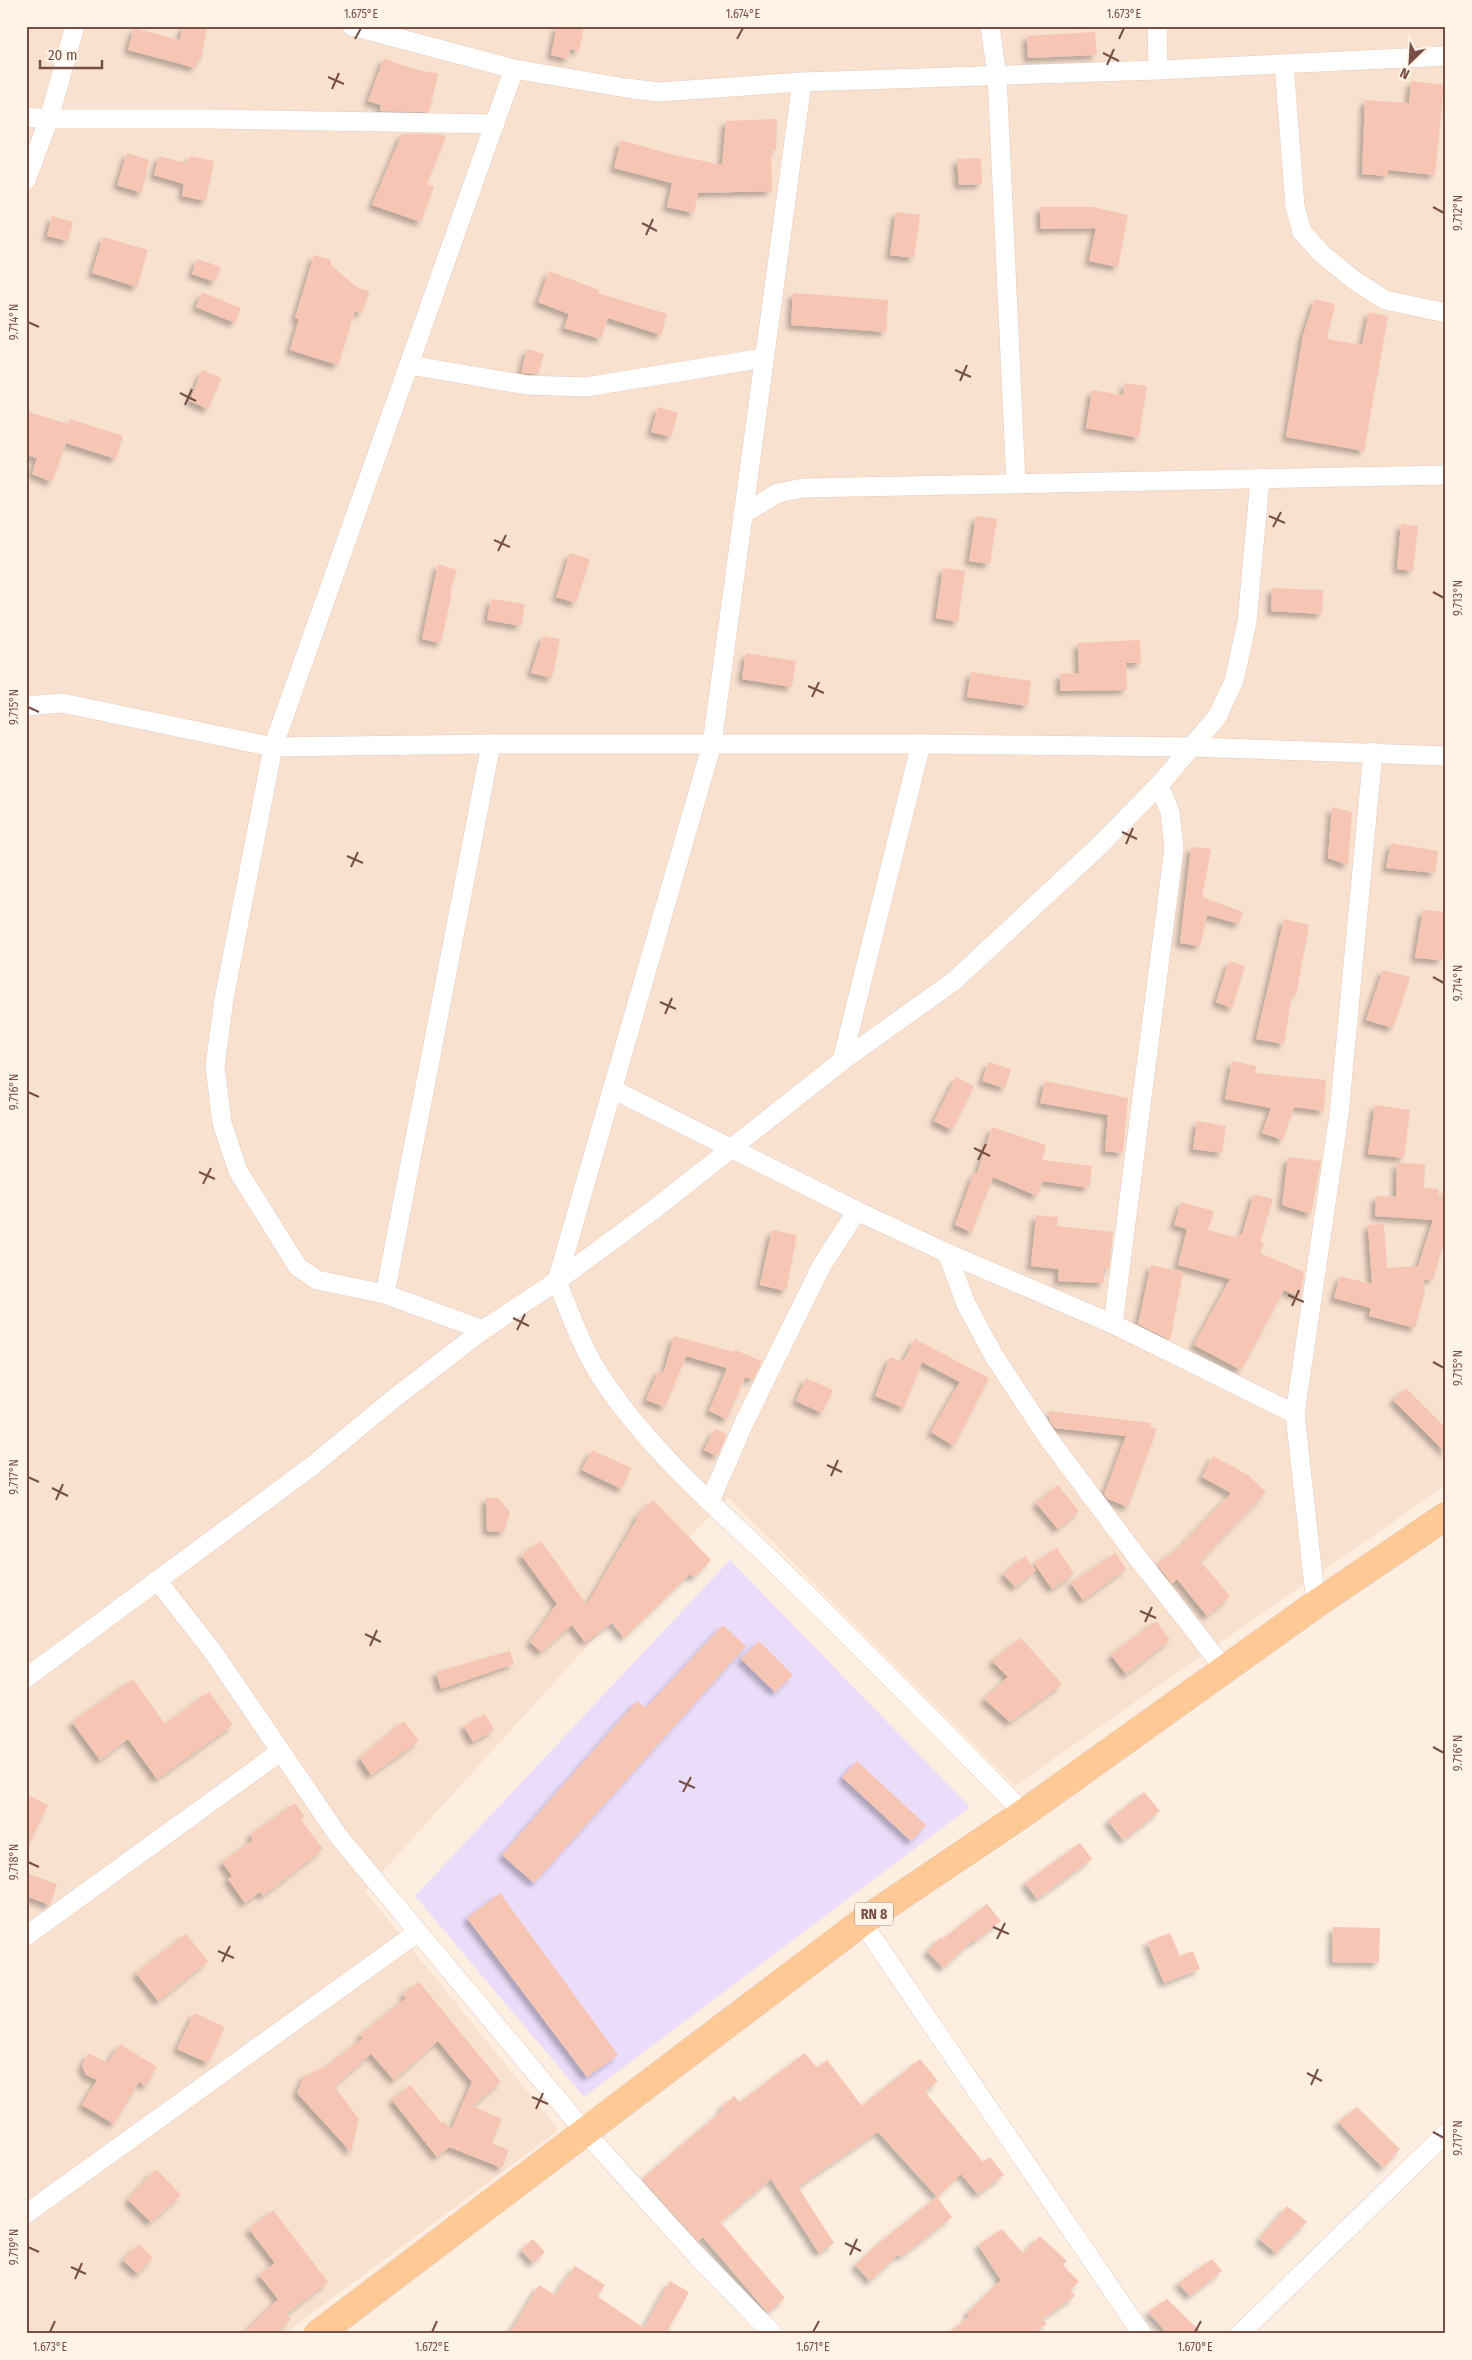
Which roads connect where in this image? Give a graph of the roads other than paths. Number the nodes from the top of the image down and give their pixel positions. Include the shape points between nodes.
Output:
1 (75, 26) edge
2 (352, 26) edge
3 (990, 26) edge
4 (1157, 26) edge
5 (1446, 56) edge
6 (1284, 64) junction
7 (514, 69) junction
8 (1158, 70) junction
9 (997, 75) junction
10 (802, 82) junction
11 (26, 117) edge
12 (48, 119) junction
13 (495, 124) junction
14 (26, 180) edge
15 (1446, 313) edge
16 (764, 358) junction
17 (409, 365) junction
18 (1446, 475) edge
19 (1260, 479) junction
20 (1016, 484) junction
21 (743, 514) junction
22 (26, 706) edge
23 (491, 744) junction
24 (712, 744) junction
25 (921, 744) junction
26 (273, 747) junction
27 (1191, 747) junction
28 (1372, 752) junction
29 (1446, 756) edge
30 (1159, 785) junction
31 (842, 1061) junction
32 (612, 1089) junction
33 (729, 1149) junction
34 (857, 1211) junction
35 (947, 1253) junction
36 (557, 1281) junction
37 (385, 1294) junction
38 (1113, 1324) junction
39 (483, 1330) junction
40 (1294, 1414) junction
41 (710, 1501) junction
42 (1446, 1516) edge
43 (157, 1580) junction
44 (1316, 1604) junction
45 (1226, 1671) junction
46 (26, 1678) edge
47 (280, 1752) junction
48 (1024, 1813) junction
49 (862, 1922) junction
50 (418, 1932) junction
51 (26, 1936) edge
52 (585, 2132) junction
53 (1446, 2133) edge
54 (26, 2214) edge
55 (318, 2334) edge
56 (773, 2334) edge
57 (1142, 2334) edge
58 (1240, 2334) edge

1 - 12 street
2 - 7 street
3 - 9 street
4 - 8 street
5 - 6 street
6 - 8 street
6 - 15 street via 1295,206 1302,232 1341,270 1386,300
7 - 10 street via 659,92
7 - 13 street
8 - 9 street
9 - 10 street
9 - 20 street
10 - 16 street
11 - 12 street
12 - 13 street
12 - 14 street
13 - 17 street
16 - 17 street via 586,387 527,385
16 - 21 street
17 - 26 street
18 - 19 street
19 - 20 street
19 - 27 street via 1246,622 1234,681 1217,716
20 - 21 street via 803,488 778,493
21 - 24 street
22 - 26 street via 70,705
23 - 24 street
23 - 26 street
23 - 37 street
24 - 25 street
24 - 32 street
25 - 27 street
25 - 31 street
26 - 37 street via 224,998 215,1066 222,1123 238,1171 298,1268 317,1280
27 - 28 street via 1280,752
27 - 30 street
28 - 29 street
28 - 40 street via 1339,1115
30 - 31 street via 1099,846 954,981
30 - 38 street via 1170,812 1174,848
31 - 33 street
32 - 33 street
32 - 36 street
33 - 34 street
33 - 36 street
34 - 35 street
34 - 41 street via 822,1265 744,1423
35 - 38 street
35 - 45 street via 966,1304 994,1356 1048,1438
36 - 39 street
36 - 41 street via 600,1376 647,1436
37 - 39 street
38 - 40 street
39 - 43 street via 312,1466
40 - 44 street
41 - 48 street
42 - 44 main road, RN 8
43 - 46 street
43 - 47 street via 213,1652
44 - 45 main road, RN 8
45 - 48 main road, RN 8
47 - 50 street via 339,1836
47 - 51 street
48 - 49 main road, RN 8
49 - 52 main road, RN 8
49 - 57 street
50 - 52 street
50 - 54 street
52 - 55 main road, RN 8
52 - 56 street via 696,2256
53 - 58 street

